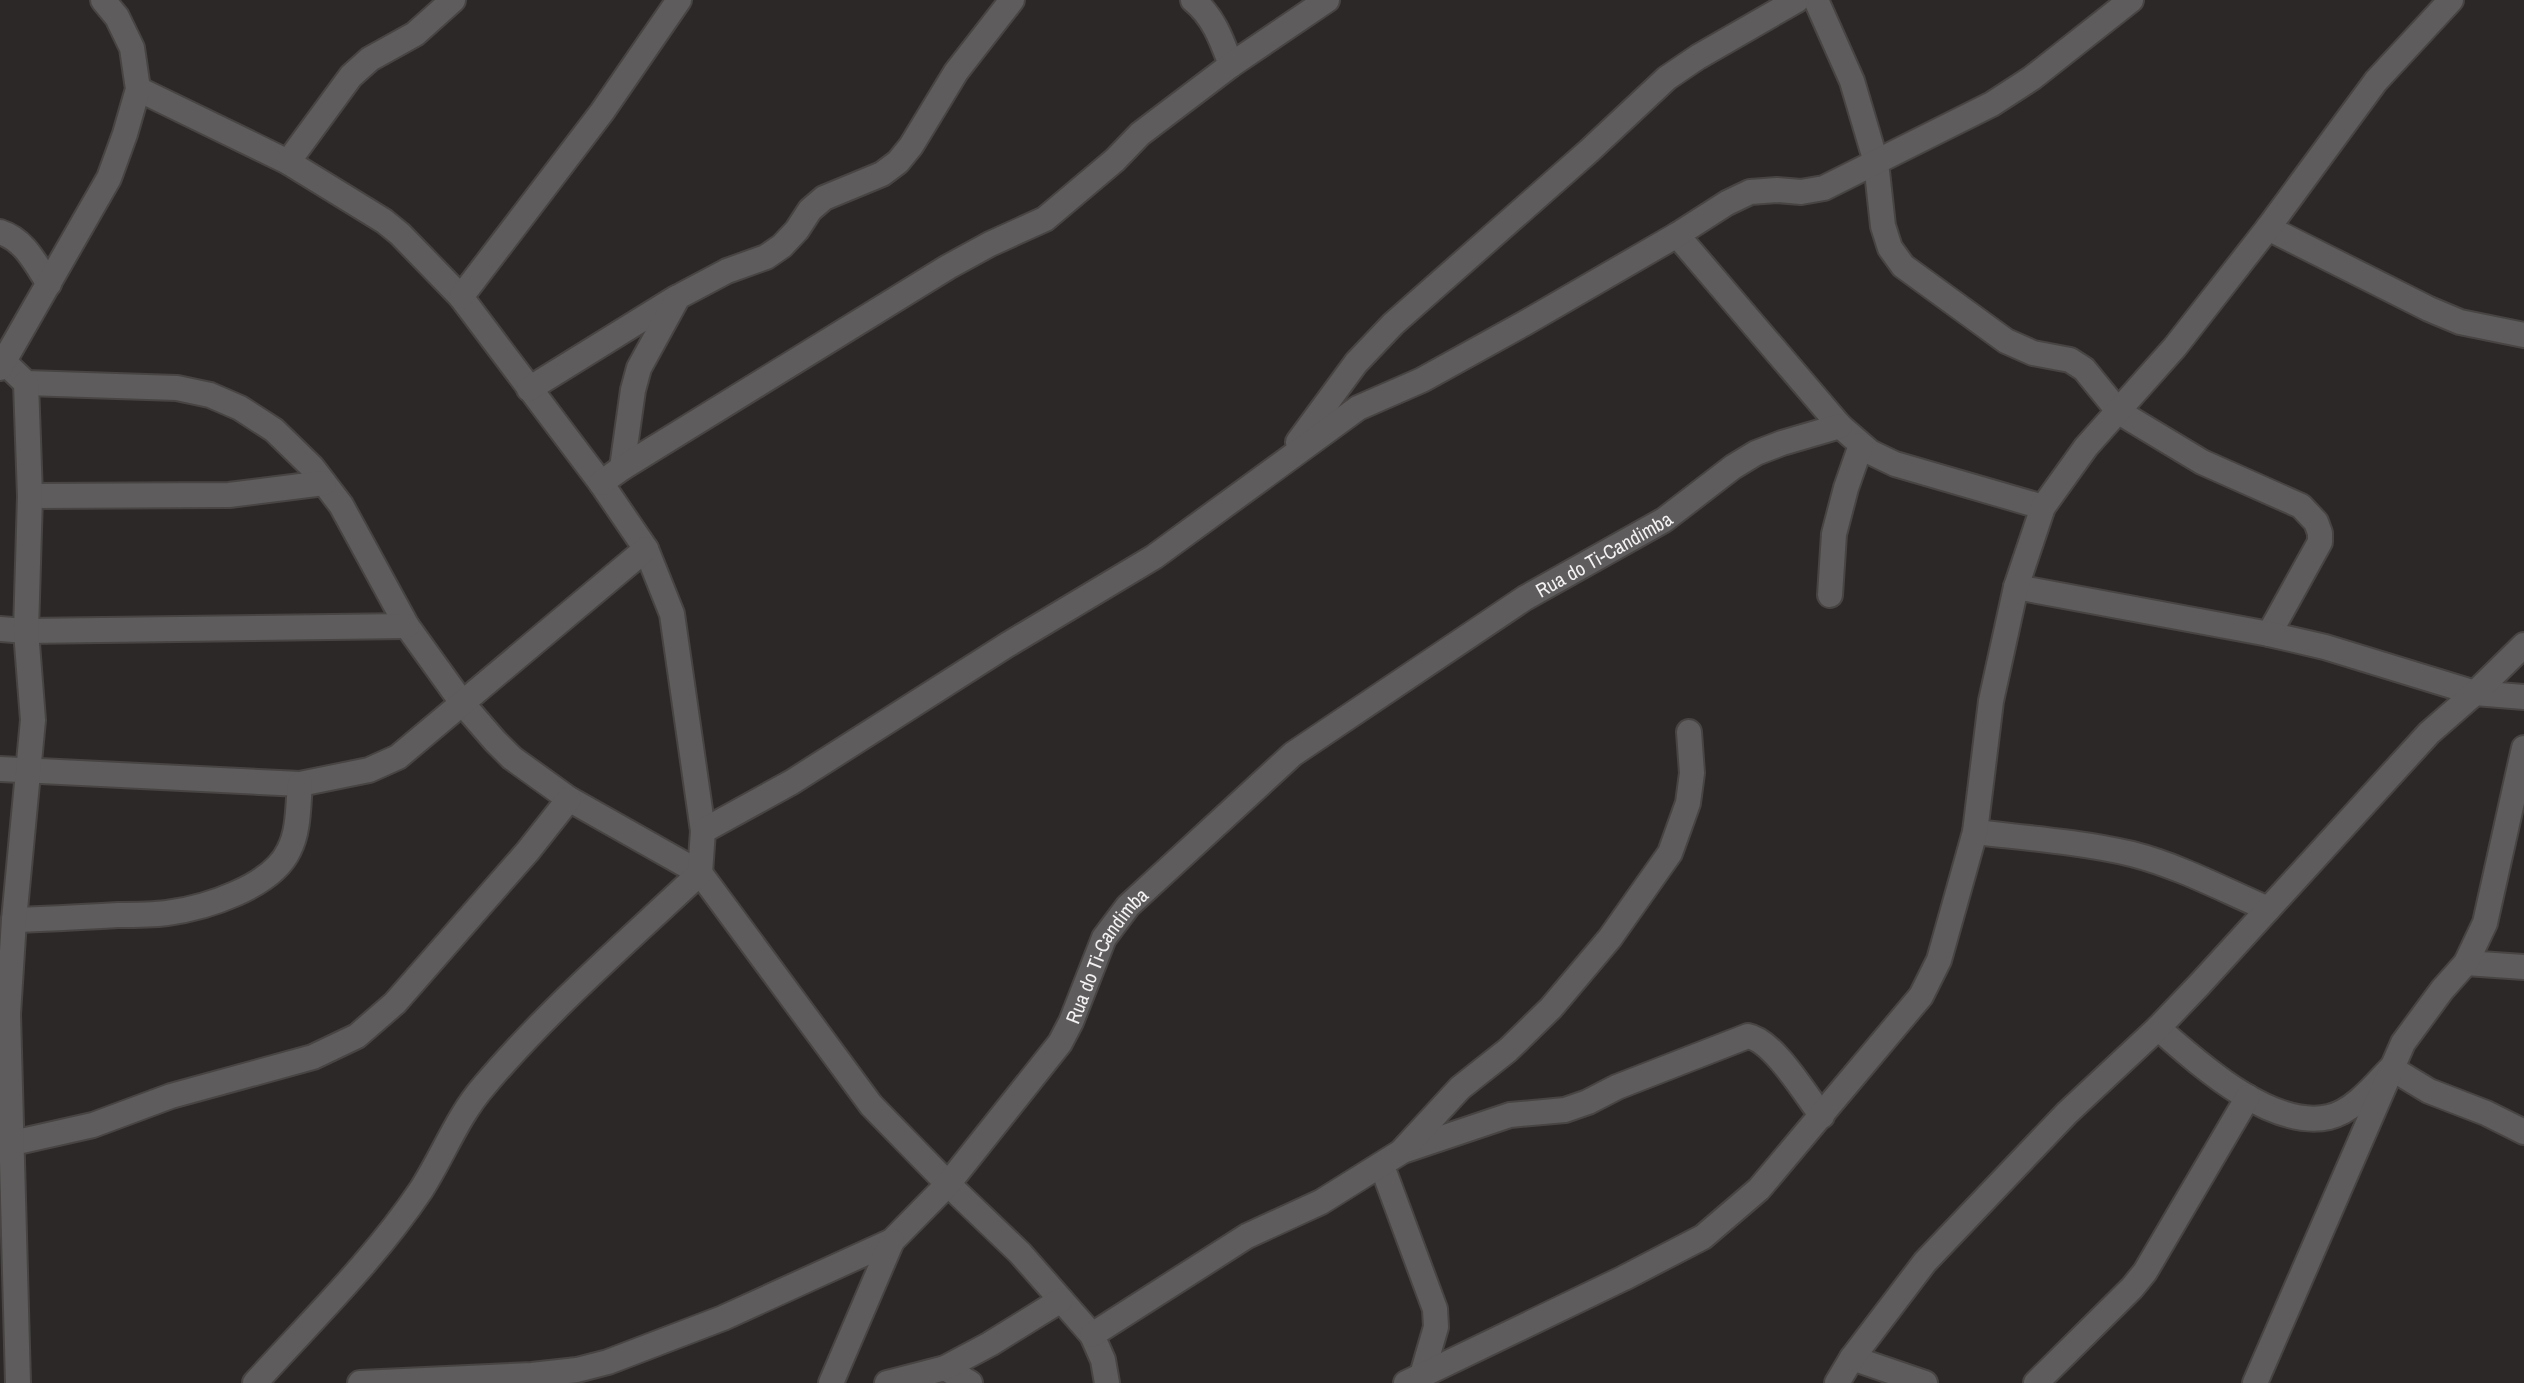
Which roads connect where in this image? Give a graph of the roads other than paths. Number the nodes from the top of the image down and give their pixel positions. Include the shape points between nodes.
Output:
1 (103, 0) edge
2 (453, 0) edge
3 (679, 0) edge
4 (1012, 0) edge
5 (1193, 0) edge
6 (1327, 0) edge
7 (1797, 0) edge
8 (1816, 0) edge
9 (2131, 0) edge
10 (2451, 0) edge
11 (1231, 65) junction
12 (138, 89) junction
13 (288, 162) junction
14 (1876, 162) junction
15 (2268, 228) junction
16 (0, 232) edge
17 (1677, 235) junction
18 (49, 284) junction
19 (461, 297) junction
20 (678, 297) junction
21 (2524, 335) edge
22 (2, 365) edge
23 (26, 383) junction
24 (529, 389) junction
25 (2119, 412) junction
26 (1840, 426) junction
27 (1861, 445) junction
28 (1284, 460) junction
29 (622, 468) junction
30 (324, 483) junction
31 (601, 483) junction
32 (30, 496) junction
33 (2043, 507) junction
34 (646, 549) junction
35 (2016, 587) junction
36 (1830, 595) dead end
37 (407, 626) junction
38 (0, 629) edge
39 (26, 631) junction
40 (2269, 634) junction
41 (2524, 645) edge
42 (2475, 693) junction
43 (2524, 697) edge
44 (463, 704) junction
45 (1689, 732) dead end
46 (2524, 748) edge
47 (0, 769) edge
48 (28, 772) junction
49 (300, 784) junction
50 (569, 799) junction
51 (703, 831) junction
52 (1975, 832) junction
53 (700, 873) junction
54 (2268, 909) junction
55 (14, 920) junction
56 (2466, 963) junction
57 (2524, 967) edge
58 (2158, 1028) junction
59 (2391, 1068) junction
60 (2248, 1097) junction
61 (1822, 1116) junction
62 (2524, 1132) edge
63 (13, 1143) junction
64 (1392, 1159) junction
65 (948, 1184) junction
66 (7, 1186) edge
67 (892, 1241) junction
68 (1061, 1300) junction
69 (1092, 1335) junction
70 (1852, 1358) junction
71 (945, 1368) junction
72 (1414, 1379) edge
73 (18, 1383) edge
74 (255, 1383) edge
75 (360, 1383) edge
76 (831, 1383) edge
77 (887, 1383) edge
78 (970, 1383) edge
79 (1107, 1383) edge
80 (1837, 1383) edge
81 (1925, 1383) edge
82 (2036, 1383) edge
83 (2255, 1383) edge

1 - 12 street via 132,48
2 - 13 street via 415,34 351,76
3 - 19 street via 602,112
4 - 20 street via 956,72 898,162 824,198 766,257
5 - 11 street via 1219,31
6 - 11 street
7 - 28 street via 1667,78 1393,324 1356,363
8 - 14 street via 1852,81
9 - 14 street via 1992,104
10 - 15 street via 2376,81
11 - 29 street via 1140,134 1045,219 948,267
12 - 13 street
12 - 18 street via 109,178
13 - 19 street via 392,228
14 - 17 street via 1824,188 1750,192
14 - 25 street via 1883,226 1903,266 2006,341 2084,369
15 - 21 street via 2460,322
15 - 25 street
16 - 18 street via 26,248
17 - 26 street
17 - 28 street via 1422,380 1358,408
18 - 22 street
19 - 24 street
20 - 24 street
20 - 29 street via 639,368
22 - 23 street
23 - 30 street via 177,388 210,395 274,430
23 - 32 street
24 - 31 street
25 - 33 street
25 - 40 street via 2202,462 2301,506 2316,522 2320,542
26 - 27 street
26 - 65 street, Rua do Ti-Candimba via 1756,453 1664,520 1525,598 1293,754 1128,906 1104,938 1060,1043
27 - 33 street via 1895,464
27 - 36 street via 1834,534
28 - 51 street via 1154,557 792,782
29 - 31 street
30 - 32 street via 229,495
30 - 37 street
31 - 34 street
32 - 39 street
33 - 35 street
34 - 44 street
34 - 51 street via 672,614
35 - 40 street
35 - 52 street via 1991,701
37 - 39 street
37 - 44 street
38 - 39 street
39 - 48 street via 33,720
40 - 42 street
41 - 42 street
42 - 43 street
42 - 54 street via 2429,733
44 - 49 street via 380,766
44 - 50 street via 512,758
45 - 64 street via 1688,803 1670,853 1644,891 1551,1008 1460,1088
46 - 56 street via 2491,901
47 - 48 street
48 - 49 street
48 - 55 street
49 - 55 street via 289,852 277,868 228,897 166,913
50 - 53 street
50 - 63 street via 395,1003 357,1036 313,1057 171,1096 93,1125
51 - 53 street
52 - 54 street via 2134,855
52 - 61 street via 1939,960 1921,996
53 - 65 street via 856,1087
53 - 74 street via 482,1087 422,1188 374,1252
54 - 58 street
55 - 63 street via 8,1014
56 - 57 street
56 - 59 street via 2420,1019
58 - 60 street
58 - 70 street via 2067,1113 1925,1262
59 - 60 street via 2367,1094 2331,1117 2293,1116
59 - 62 street via 2429,1091
59 - 83 street
60 - 82 street via 2145,1272
61 - 64 street via 1769,1047 1748,1036 1565,1110 1510,1115
61 - 72 street via 1759,1189 1703,1237
63 - 66 street
64 - 69 street via 1321,1202 1247,1236
64 - 72 street via 1435,1309 1436,1327
65 - 67 street, Rua do Ti-Candimba
65 - 68 street
66 - 73 street
67 - 75 street, Rua do Ti-Candimba via 723,1318 608,1362 532,1375
67 - 76 street
68 - 69 street
68 - 71 street
69 - 79 street
70 - 80 street
70 - 81 street
71 - 77 street
71 - 78 street

